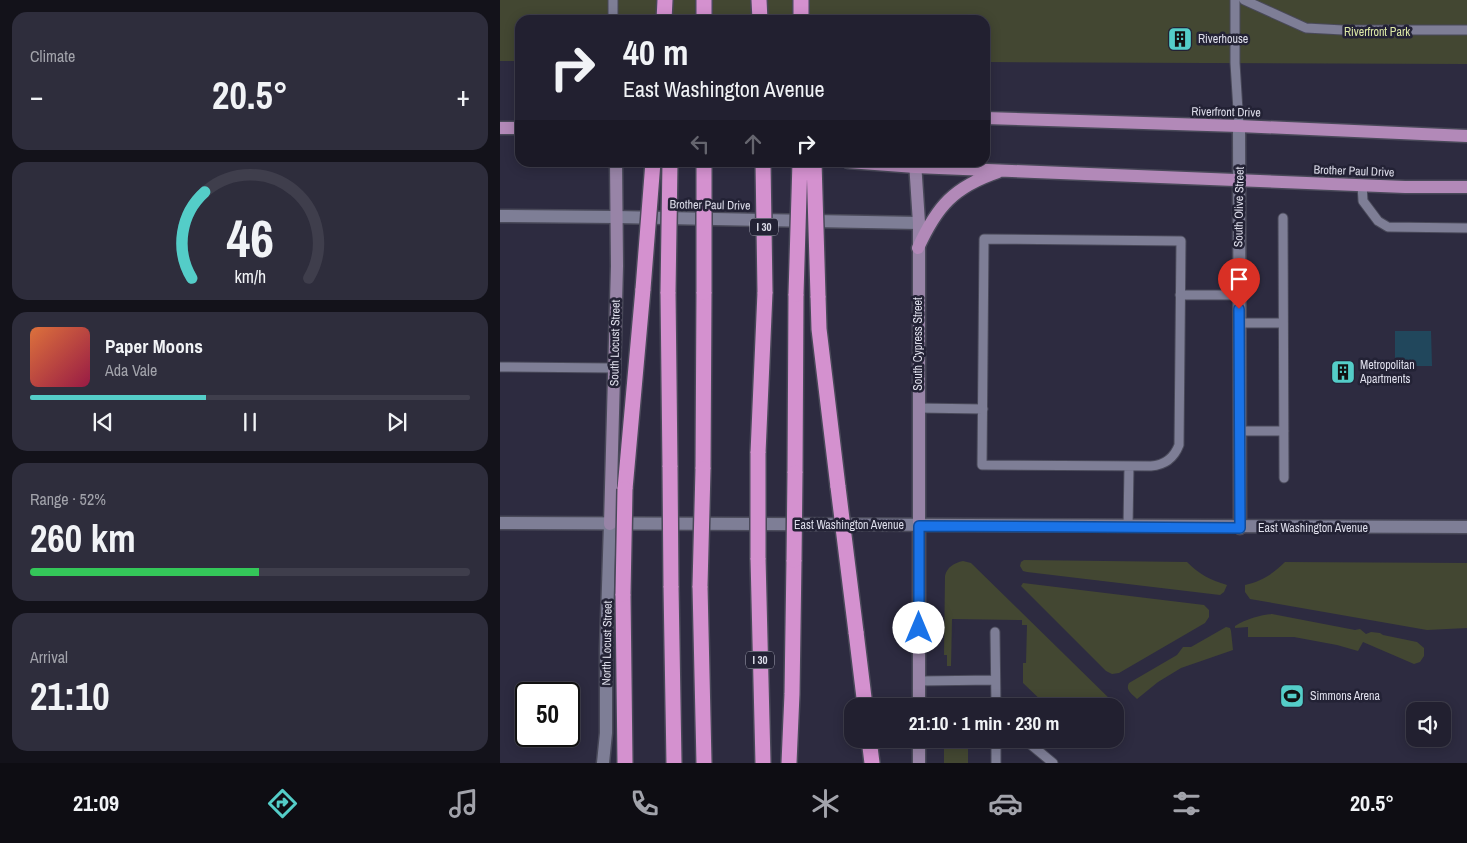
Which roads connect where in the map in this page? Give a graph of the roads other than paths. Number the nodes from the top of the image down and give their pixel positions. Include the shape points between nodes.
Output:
1 (613, 0) edge
2 (666, 0) edge
3 (704, 0) edge
4 (760, 0) edge
5 (801, 0) edge
6 (1235, 0) edge
7 (1244, 0) edge
8 (614, 15) edge
9 (664, 15) edge
10 (668, 15) edge
11 (704, 15) edge
12 (760, 15) edge
13 (801, 15) edge
14 (1467, 30) edge
15 (990, 118) edge
16 (1239, 126) junction
17 (500, 128) edge
18 (515, 128) edge
19 (1467, 136) edge
20 (616, 167) edge
21 (653, 167) edge
22 (670, 167) edge
23 (704, 167) edge
24 (763, 167) edge
25 (800, 167) edge
26 (814, 167) edge
27 (915, 167) edge
28 (951, 167) edge
29 (1006, 170) junction
30 (1240, 180) junction
31 (1362, 185) junction
32 (1467, 187) edge
33 (500, 216) edge
34 (616, 216) junction
35 (1283, 218) dead end
36 (918, 223) junction
37 (1467, 228) edge
38 (918, 248) junction
39 (1180, 295) junction
40 (1239, 295) junction
41 (1239, 323) junction
42 (1283, 323) junction
43 (500, 367) edge
44 (614, 368) junction
45 (918, 408) junction
46 (983, 409) junction
47 (1239, 431) junction
48 (1284, 431) junction
49 (1129, 466) junction
50 (1284, 478) dead end
51 (500, 523) edge
52 (610, 524) junction
53 (919, 526) junction
54 (1128, 527) junction
55 (1240, 528) junction
56 (1467, 528) edge
57 (995, 632) dead end
58 (919, 680) junction
59 (996, 680) junction
60 (864, 698) edge
61 (919, 698) edge
62 (996, 698) edge
63 (870, 748) edge
64 (919, 748) edge
65 (996, 748) edge
66 (1035, 748) edge
67 (603, 763) edge
68 (625, 763) edge
69 (674, 763) edge
70 (704, 763) edge
71 (763, 763) edge
72 (790, 763) edge
73 (872, 763) edge
74 (919, 763) edge
75 (996, 763) edge
76 (1053, 763) edge

1 - 8 lane
2 - 9 highway
2 - 10 highway
3 - 11 highway
4 - 12 highway
5 - 13 highway
6 - 16 lane
7 - 14 lane via 1306,28
15 - 16 main road, Riverfront Drive
16 - 19 main road, Riverfront Drive
16 - 30 street, South Olive Street
17 - 18 main road
20 - 34 main road, South Locust Street
21 - 68 highway, bridge via 625,489
22 - 69 highway, bridge via 668,292
23 - 70 highway, bridge via 700,586
24 - 71 highway, I 30, bridge via 765,292 758,454
25 - 72 highway, bridge
26 - 60 highway, bridge via 819,329
27 - 36 main road, South Cypress Street
28 - 29 main road
29 - 30 main road
29 - 38 main road via 963,187 943,205 929,224
30 - 31 main road, Brother Paul Drive
30 - 40 street, South Olive Street
31 - 32 main road, Brother Paul Drive
31 - 37 lane via 1363,201 1378,221 1388,227
33 - 34 street, Brother Paul Drive
34 - 36 street, Brother Paul Drive
34 - 44 main road, South Locust Street
35 - 42 lane
36 - 38 main road, South Cypress Street
38 - 45 main road, South Cypress Street
39 - 40 lane
39 - 46 lane via 1181,241 984,239
39 - 49 lane via 1179,444 1166,463
40 - 41 street, South Olive Street
41 - 42 lane
41 - 47 street, South Olive Street
42 - 48 lane
43 - 44 lane
44 - 52 main road, South Locust Street
45 - 46 lane
45 - 53 main road, South Cypress Street
46 - 49 lane via 982,465
47 - 48 lane
47 - 55 street, South Olive Street
48 - 50 lane
49 - 54 lane
51 - 52 street, East Washington Avenue
52 - 53 street, East Washington Avenue
52 - 67 street, North Locust Street
53 - 54 street, East Washington Avenue
53 - 58 main road, South Cypress Street
54 - 55 street, East Washington Avenue
55 - 56 street, East Washington Avenue
57 - 59 lane
58 - 59 lane
58 - 61 main road, South Cypress Street
59 - 62 lane
63 - 73 highway
64 - 74 main road
65 - 75 lane
66 - 76 lane

